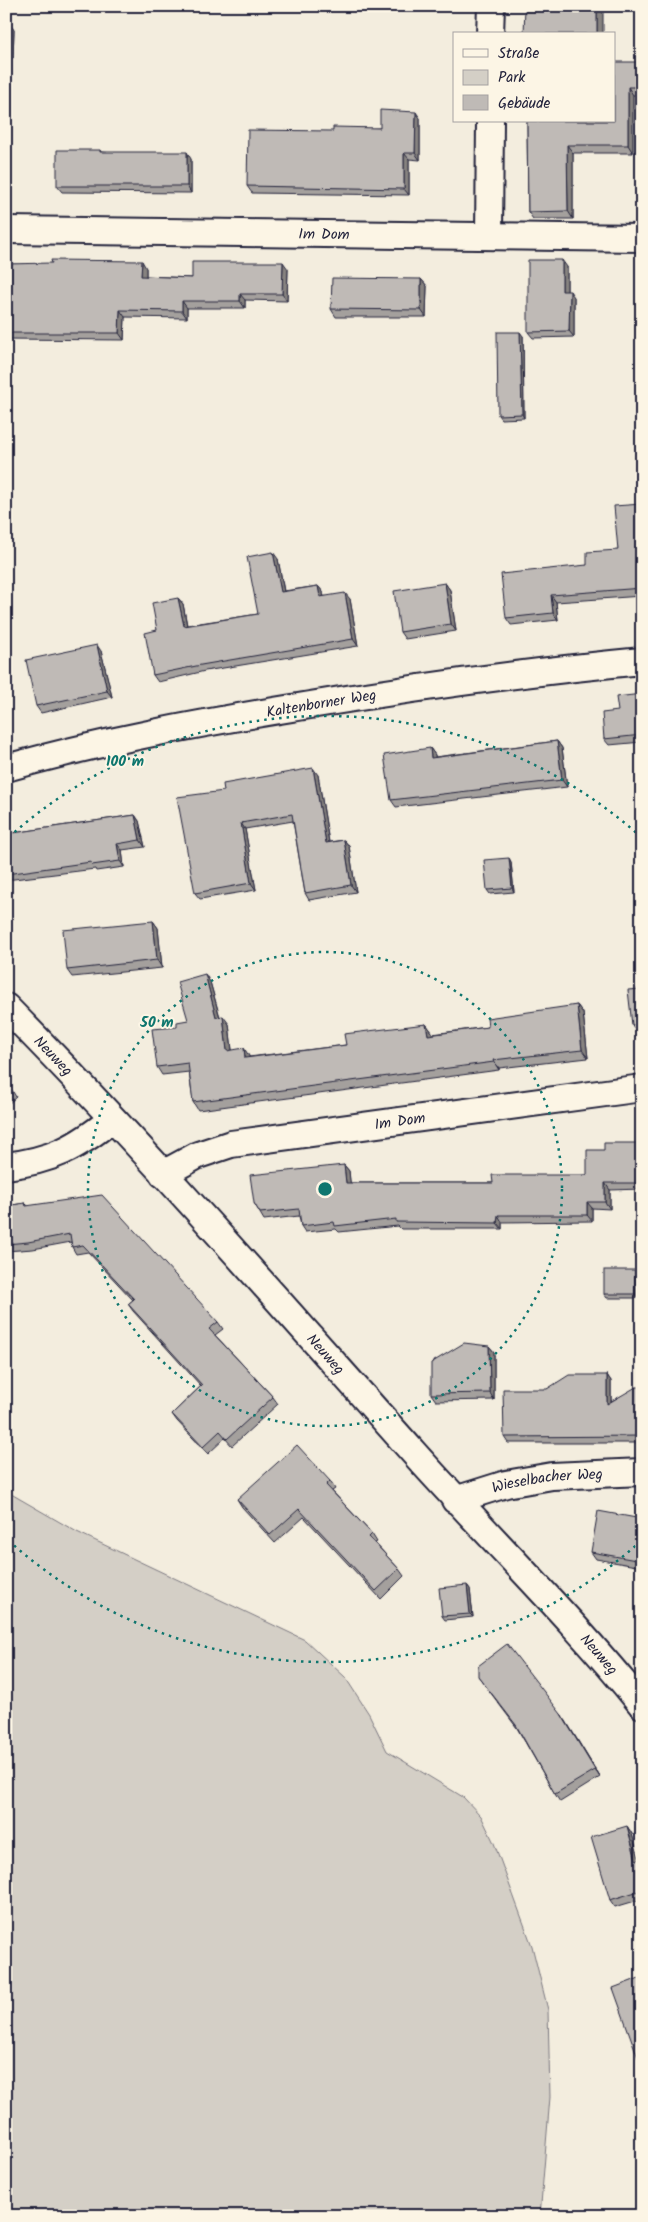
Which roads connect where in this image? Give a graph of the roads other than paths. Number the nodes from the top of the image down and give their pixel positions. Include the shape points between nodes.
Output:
1 (491, 6) edge
2 (490, 32) edge
3 (490, 122) edge
4 (6, 230) edge
5 (489, 235) junction
6 (642, 238) edge
7 (642, 661) edge
8 (6, 768) edge
9 (6, 1007) edge
10 (642, 1088) edge
11 (112, 1119) junction
12 (6, 1166) edge
13 (163, 1174) junction
14 (642, 1472) edge
15 (455, 1500) junction
16 (642, 1705) edge

1 - 2 street
3 - 5 street
4 - 5 street, Im Dom
5 - 6 street, Im Dom
7 - 8 street, Kaltenborner Weg via 464,681 233,717
9 - 11 street, Neuweg
10 - 13 street, Im Dom via 231,1144 198,1155
11 - 12 street via 72,1148 50,1157
11 - 13 street, Neuweg
13 - 15 street, Neuweg
14 - 15 street, Wieselbacher Weg via 552,1476 506,1484
15 - 16 street, Neuweg via 604,1659

